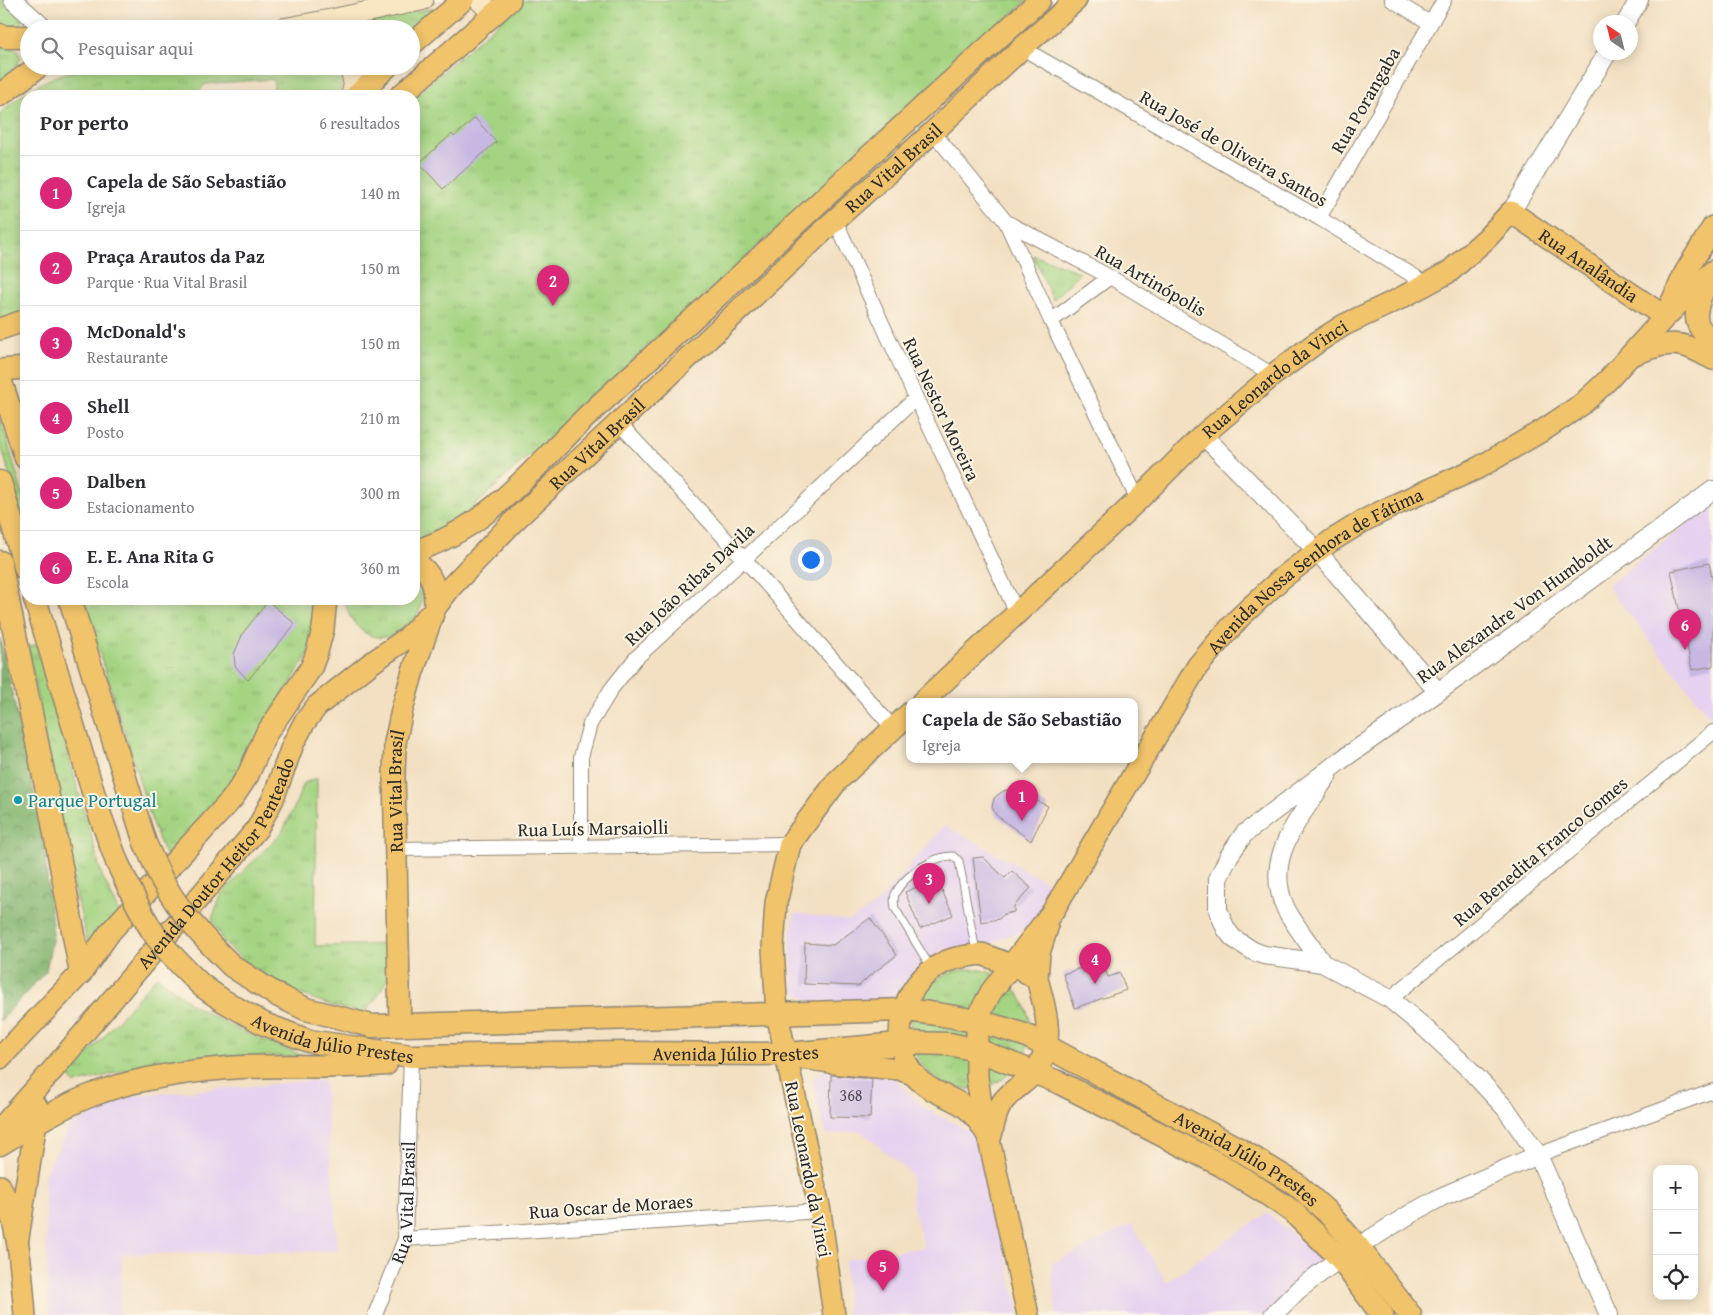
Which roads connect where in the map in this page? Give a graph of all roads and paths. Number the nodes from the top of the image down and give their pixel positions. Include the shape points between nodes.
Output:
1 (12, 0) edge
2 (423, 0) edge
3 (463, 0) edge
4 (510, 0) edge
5 (1040, 0) edge
6 (1076, 0) edge
7 (1392, 0) edge
8 (1444, 0) edge
9 (1639, 0) edge
10 (486, 7) edge
11 (1630, 15) edge
12 (35, 20) edge
13 (323, 20) edge
14 (1430, 23) junction
15 (0, 35) edge
16 (20, 37) edge
17 (420, 37) edge
18 (1022, 48) junction
19 (1603, 60) edge
20 (28, 75) edge
21 (352, 75) edge
22 (378, 75) edge
23 (353, 90) edge
24 (362, 90) edge
25 (406, 90) edge
26 (0, 95) edge
27 (933, 132) junction
28 (1511, 212) junction
29 (1319, 218) junction
30 (835, 220) junction
31 (1006, 222) junction
32 (1713, 227) edge
33 (1711, 274) edge
34 (1110, 277) junction
35 (1427, 284) junction
36 (1665, 318) junction
37 (1051, 321) junction
38 (20, 322) edge
39 (0, 329) edge
40 (1713, 341) edge
41 (1631, 355) junction
42 (1713, 359) edge
43 (20, 368) edge
44 (0, 370) edge
45 (1273, 375) junction
46 (0, 379) edge
47 (916, 398) junction
48 (619, 423) junction
49 (1203, 435) junction
50 (20, 438) edge
51 (0, 482) edge
52 (1713, 490) edge
53 (1138, 500) junction
54 (420, 549) edge
55 (20, 550) edge
56 (1317, 550) junction
57 (744, 559) junction
58 (0, 562) edge
59 (420, 567) edge
60 (37, 605) edge
61 (72, 605) edge
62 (325, 605) edge
63 (435, 608) junction
64 (1017, 613) junction
65 (1438, 692) junction
66 (926, 698) edge
67 (906, 717) edge
68 (893, 728) junction
69 (1713, 732) edge
70 (1340, 761) junction
71 (790, 844) junction
72 (581, 846) junction
73 (396, 849) junction
74 (1052, 911) junction
75 (979, 954) junction
76 (1322, 963) junction
77 (1012, 965) junction
78 (932, 969) junction
79 (81, 974) junction
80 (1037, 979) junction
81 (1390, 999) junction
82 (903, 1010) junction
83 (777, 1014) junction
84 (977, 1023) junction
85 (400, 1026) junction
86 (902, 1045) junction
87 (1046, 1047) junction
88 (977, 1050) junction
89 (787, 1054) junction
90 (411, 1056) junction
91 (0, 1058) edge
92 (50, 1073) junction
93 (1034, 1073) junction
94 (915, 1075) junction
95 (1713, 1091) edge
96 (36, 1122) junction
97 (0, 1129) edge
98 (990, 1139) junction
99 (0, 1144) edge
100 (1538, 1155) junction
101 (0, 1186) edge
102 (820, 1211) junction
103 (18, 1238) junction
104 (405, 1239) junction
105 (1349, 1253) junction
106 (25, 1315) edge
107 (375, 1315) edge
108 (834, 1315) edge
109 (1028, 1315) edge
110 (1273, 1315) edge
111 (1382, 1315) edge
112 (1410, 1315) edge
113 (1609, 1315) edge

1 - 12 street
2 - 13 main road
3 - 17 main road
4 - 10 main road
5 - 54 main road, Rua Vital Brasil via 598,405 494,508 462,530
6 - 18 main road, Rua Vital Brasil
7 - 14 street
8 - 14 street, Rua Porangaba
9 - 11 street
10 - 25 main road
14 - 29 street, Rua Porangaba
15 - 16 highway
18 - 27 main road, Rua Vital Brasil
18 - 29 street, Rua José de Oliveira Santos
19 - 28 street, Rua Leonardo da Vinci
20 - 26 highway
21 - 23 main road
22 - 24 main road
27 - 30 main road, Rua Vital Brasil
27 - 31 street
28 - 35 main road, Rua Leonardo da Vinci via 1449,272
28 - 36 main road, Rua Analândia
29 - 35 street, Rua José de Oliveira Santos
30 - 47 street, Rua Nestor Moreira
30 - 48 main road, Rua Vital Brasil
31 - 34 street, Rua Artinópolis
31 - 37 street
32 - 36 main road via 1685,273
33 - 36 main road
33 - 40 main road via 1696,310 1696,318 1700,330
34 - 37 street
34 - 45 street, Rua Artinópolis
35 - 45 main road, Rua Leonardo da Vinci via 1344,325
36 - 41 main road, Avenida Nossa Senhora de Fátima
37 - 53 street
38 - 39 main road
41 - 42 main road via 1662,344 1674,344 1688,346
41 - 56 main road, Avenida Nossa Senhora de Fátima via 1581,405 1536,434 1478,468 1365,520
43 - 44 main road
45 - 49 main road, Rua Leonardo da Vinci
46 - 50 highway
47 - 57 street, Rua João Ribas Davila
47 - 64 street, Rua Nestor Moreira
48 - 57 street
48 - 63 main road, Rua Vital Brasil via 514,521
49 - 53 main road, Rua Leonardo da Vinci
49 - 56 street
51 - 55 highway
52 - 65 street, Rua Alexandre Von Humboldt
53 - 64 main road, Rua Leonardo da Vinci
56 - 65 street
56 - 74 main road, Avenida Nossa Senhora de Fátima via 1246,612 1197,667
57 - 68 street
57 - 72 street, Rua João Ribas Davila via 636,658 612,688 590,724 581,757
58 - 79 highway
59 - 63 main road via 435,586
60 - 90 highway, Avenida Júlio Prestes, bridge via 116,862 156,936 201,985 264,1024 309,1041
61 - 85 highway, Avenida Júlio Prestes, bridge via 145,843 165,887 194,927 232,966 275,994 306,1009 372,1026
62 - 79 main road, Avenida Doutor Heitor Penteado via 318,652 311,668 266,734 248,775 232,799 110,932
63 - 73 main road, Rua Vital Brasil via 413,671 395,743
63 - 92 main road, Avenida Doutor Heitor Penteado via 407,638 317,706 293,744 273,800 257,829
64 - 66 main road, Rua Leonardo da Vinci
65 - 70 street, Rua Alexandre Von Humboldt
67 - 68 main road, Rua Leonardo da Vinci
68 - 71 main road, Rua Leonardo da Vinci via 837,781
69 - 81 street, Rua Benedita Franco Gomes
70 - 76 street, Rua Alexandre Von Humboldt via 1302,813 1279,861 1278,877 1286,909
70 - 76 street, Rua Alexandre Von Humboldt via 1244,834 1218,879 1218,910 1233,938 1264,955
71 - 72 street, Rua Luís Marsaiolli
71 - 83 main road, Rua Leonardo da Vinci via 776,903 772,948
72 - 73 street, Rua Luís Marsaiolli
73 - 85 main road, Rua Vital Brasil
74 - 75 main road, Avenida Nossa Senhora de Fátima via 1026,936 1010,946
74 - 77 main road, Avenida Nossa Senhora de Fátima
74 - 80 main road via 1039,953
75 - 77 main road
75 - 78 main road, Avenida Nossa Senhora de Fátima via 962,956
75 - 78 lane via 959,861 944,855 917,869 896,892 894,899 895,908
76 - 81 street, Rua Alexandre Von Humboldt
77 - 80 main road
77 - 84 main road, Avenida Nossa Senhora de Fátima via 991,992
78 - 82 main road via 911,991
79 - 91 main road, Avenida Doutor Heitor Penteado
80 - 87 main road via 1048,1027
81 - 100 street, Rua Alexandre Von Humboldt via 1468,1068 1506,1109
82 - 83 highway, Avenida Júlio Prestes
82 - 84 highway, Avenida Júlio Prestes
82 - 86 main road via 900,1025
83 - 85 highway, Avenida Júlio Prestes
83 - 89 main road, Rua Leonardo da Vinci
84 - 87 highway, Avenida Júlio Prestes via 1028,1036
84 - 88 main road, Avenida Nossa Senhora de Fátima
86 - 88 highway, Avenida Júlio Prestes via 950,1044
86 - 89 highway, Avenida Júlio Prestes
86 - 94 main road
87 - 93 main road
87 - 105 highway, Avenida Júlio Prestes via 1273,1168 1327,1212
88 - 93 highway, Avenida Júlio Prestes
88 - 98 main road, Avenida Nossa Senhora de Fátima via 977,1077
89 - 90 highway, Avenida Júlio Prestes
89 - 94 main road via 842,1064 899,1069
89 - 102 main road, Rua Leonardo da Vinci
90 - 96 highway via 385,1065 228,1068 174,1074 86,1097
90 - 104 street, Rua Vital Brasil
92 - 96 main road via 37,1105
92 - 97 main road, Avenida Doutor Heitor Penteado
93 - 98 main road via 1006,1097
93 - 105 highway, Avenida Júlio Prestes via 1058,1082 1221,1165
94 - 98 main road via 941,1096 961,1104
95 - 100 street
96 - 99 highway
96 - 103 main road
98 - 109 main road, Avenida Nossa Senhora de Fátima
100 - 105 street via 1441,1197
100 - 113 street, Rua Alexandre Von Humboldt
101 - 103 main road
102 - 104 street, Rua Oscar de Moraes
102 - 108 main road, Rua Leonardo da Vinci
103 - 106 main road
104 - 107 street, Rua Vital Brasil
105 - 110 street via 1298,1290
105 - 111 highway, Avenida Júlio Prestes
105 - 112 highway, Avenida Júlio Prestes via 1391,1287

